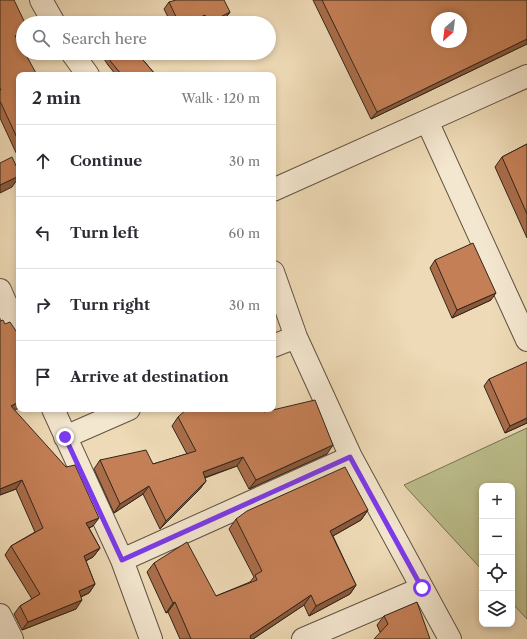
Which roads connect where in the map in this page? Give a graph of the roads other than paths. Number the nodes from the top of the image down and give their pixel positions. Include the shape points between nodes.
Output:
1 (41, 0) edge
2 (50, 16) edge
3 (77, 60) edge
4 (86, 72) edge
5 (527, 76) edge
6 (427, 121) junction
7 (276, 189) edge
8 (276, 280) edge
9 (7, 302) edge
10 (16, 325) edge
11 (296, 337) junction
12 (527, 340) edge
13 (276, 345) edge
14 (53, 412) edge
15 (122, 412) edge
16 (65, 437) junction
17 (350, 457) junction
18 (122, 560) junction
19 (422, 588) junction
20 (0, 615) edge
21 (12, 639) edge
22 (152, 639) edge
23 (303, 639) edge
24 (450, 639) edge

1 - 2 street
3 - 4 street
5 - 6 street
6 - 7 street
6 - 12 street
8 - 11 street
9 - 10 street
11 - 13 street
11 - 17 street
14 - 16 street
15 - 16 street
16 - 18 street
17 - 18 street
17 - 19 street
18 - 22 street
19 - 23 street
19 - 24 street
20 - 21 street

